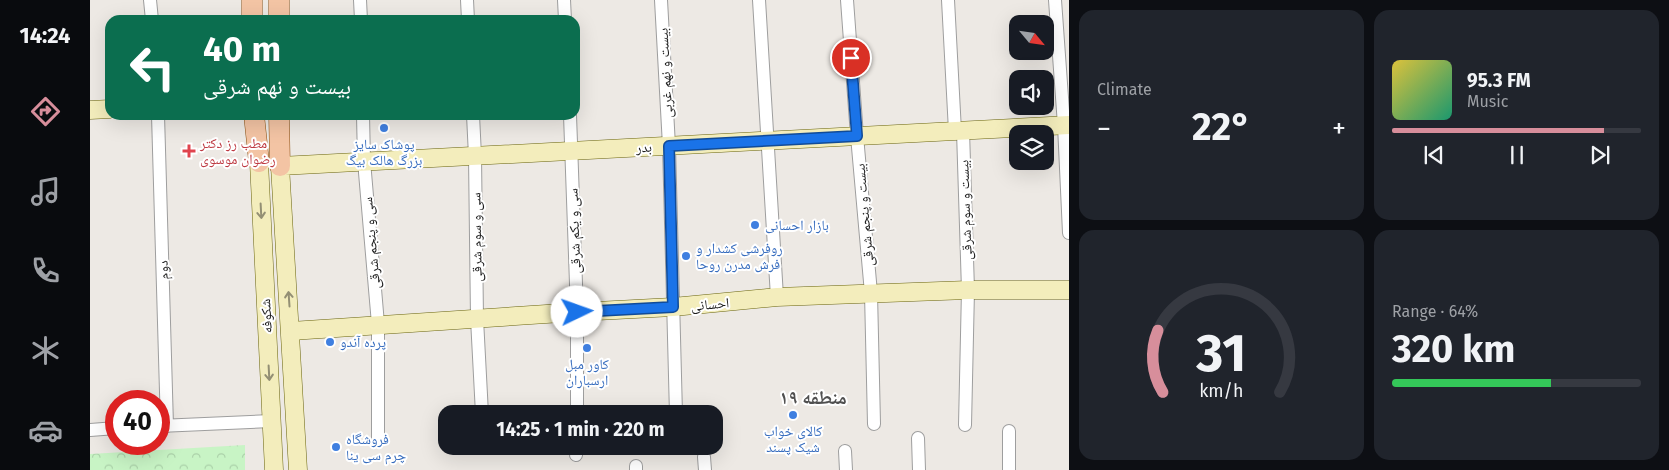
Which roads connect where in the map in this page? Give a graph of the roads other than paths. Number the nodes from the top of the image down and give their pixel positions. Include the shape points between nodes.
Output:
1 (150, 0) edge
2 (252, 0) edge
3 (279, 0) edge
4 (360, 0) edge
5 (467, 0) edge
6 (564, 0) edge
7 (661, 0) edge
8 (759, 0) edge
9 (847, 0) edge
10 (948, 0) edge
11 (1055, 0) edge
12 (152, 15) edge
13 (252, 15) edge
14 (279, 15) edge
15 (361, 15) edge
16 (468, 15) edge
17 (565, 15) edge
18 (105, 109) edge
19 (90, 110) edge
20 (158, 120) edge
21 (255, 120) edge
22 (279, 120) edge
23 (363, 120) edge
24 (473, 120) edge
25 (570, 120) edge
26 (1066, 125) edge
27 (959, 131) junction
28 (857, 136) junction
29 (766, 140) junction
30 (669, 146) junction
31 (572, 151) junction
32 (475, 156) junction
33 (364, 161) junction
34 (259, 162) joint
35 (280, 166) junction
36 (1069, 233) edge
37 (968, 290) junction
38 (1069, 290) edge
39 (872, 293) junction
40 (777, 297) junction
41 (673, 307) junction
42 (577, 312) junction
43 (477, 319) junction
44 (378, 324) junction
45 (291, 331) junction
46 (162, 390) edge
47 (482, 405) edge
48 (577, 405) edge
49 (676, 405) edge
50 (272, 421) junction
51 (874, 424) dead end
52 (965, 425) dead end
53 (170, 426) edge
54 (105, 429) edge
55 (90, 430) edge
56 (1009, 431) dead end
57 (918, 438) dead end
58 (378, 440) dead end
59 (845, 450) dead end
60 (274, 470) edge
61 (298, 470) edge
62 (846, 470) edge
63 (919, 470) edge
64 (1009, 470) edge

1 - 12 street
2 - 13 main road
3 - 14 main road
4 - 15 street
5 - 16 street
6 - 17 street
7 - 30 street, بیست و نهم غربی
8 - 29 street
9 - 28 street, بیست و پنجم شرقی
10 - 27 street, بیست و سوم شرقی
11 - 26 street
18 - 19 street
20 - 46 street, دوم
21 - 34 main road
22 - 35 main road
23 - 33 street, سی و پنجم شرقی
24 - 32 street, سی و سوم شرقی
25 - 31 street, سی و یکم شرقی
26 - 27 street, بدر
26 - 36 street
27 - 28 street, بدر
27 - 37 street, بیست و سوم شرقی
28 - 29 street, بدر
28 - 39 street, بیست و پنجم شرقی
29 - 30 street, بدر
29 - 40 street
30 - 31 street, بدر
30 - 41 street, بیست و نهم غربی
31 - 32 street, بدر
31 - 42 street, سی و یکم شرقی
32 - 33 street, بدر
32 - 43 street, سی و سوم شرقی
33 - 35 street, بدر
33 - 44 street, سی و پنجم شرقی
34 -> 50 street, شکوفه
45 -> 35 street, شکوفه
37 - 38 street, احسانی
37 - 39 street, احسانی
37 - 52 street, بیست و سوم شرقی
39 - 40 street, احسانی
39 - 51 street, بیست و پنجم شرقی
40 - 41 street, احسانی
41 - 42 street, احسانی
41 - 49 street, بیست و نهم غربی
42 - 43 street, احسانی
42 - 48 street, سی و یکم شرقی
43 - 44 street, احسانی
43 - 47 street, سی و سوم شرقی
44 - 45 street, احسانی
44 - 58 street, سی و پنجم شرقی
45 - 61 street, شکوفه
50 - 53 street
50 - 60 street, شکوفه
54 - 55 street
56 - 64 street
57 - 63 street
59 - 62 street

